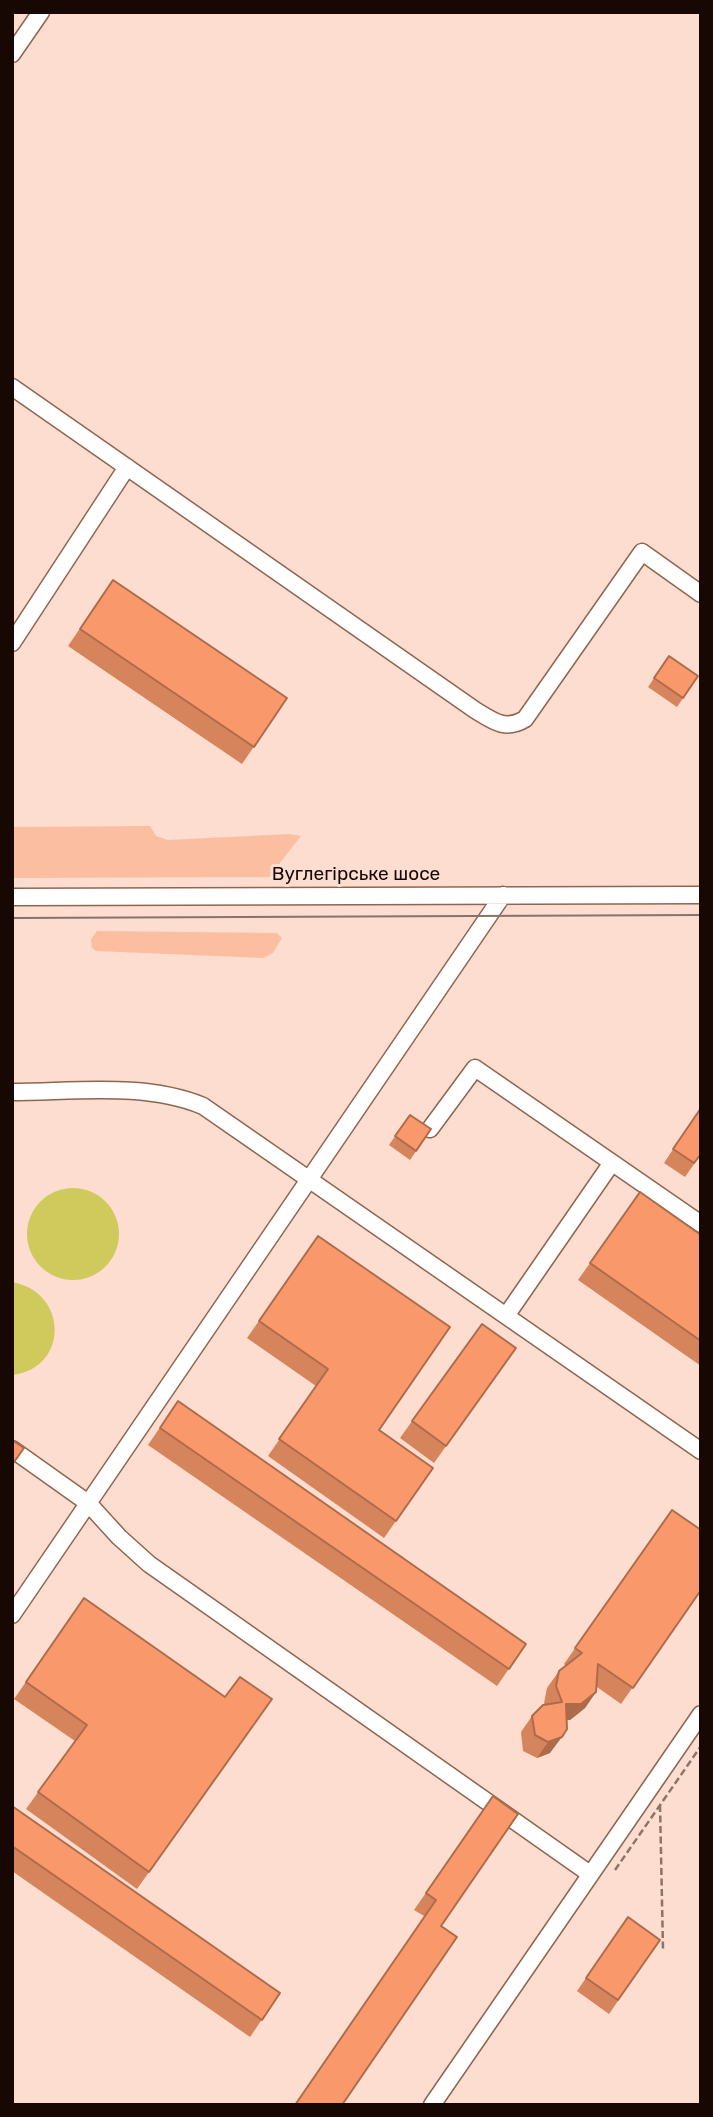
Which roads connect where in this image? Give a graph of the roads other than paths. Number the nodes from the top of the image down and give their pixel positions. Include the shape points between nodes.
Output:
1 (41, 12) edge
2 (12, 54) edge
3 (12, 387) edge
4 (127, 467) junction
5 (701, 594) edge
6 (12, 643) edge
7 (503, 895) junction
8 (701, 895) edge
9 (12, 897) edge
10 (12, 1092) edge
11 (430, 1129) edge
12 (611, 1164) junction
13 (309, 1178) junction
14 (701, 1224) edge
15 (506, 1316) junction
16 (12, 1449) edge
17 (701, 1451) edge
18 (88, 1503) junction
19 (12, 1615) edge
20 (701, 1714) edge
21 (590, 1874) junction
22 (438, 2103) edge

1 - 2 street
3 - 4 street
4 - 5 street via 504,726 525,719 642,552
4 - 6 street
7 - 8 street, Вуглегірське шосе
7 - 9 street, Вуглегірське шосе
7 - 13 street
10 - 13 street via 129,1091 173,1096 203,1107
11 - 12 street via 475,1068
12 - 14 street
12 - 15 street
13 - 15 street
13 - 18 street
15 - 17 street
16 - 18 street
18 - 19 street
18 - 21 street via 149,1564
20 - 21 street
21 - 22 street

